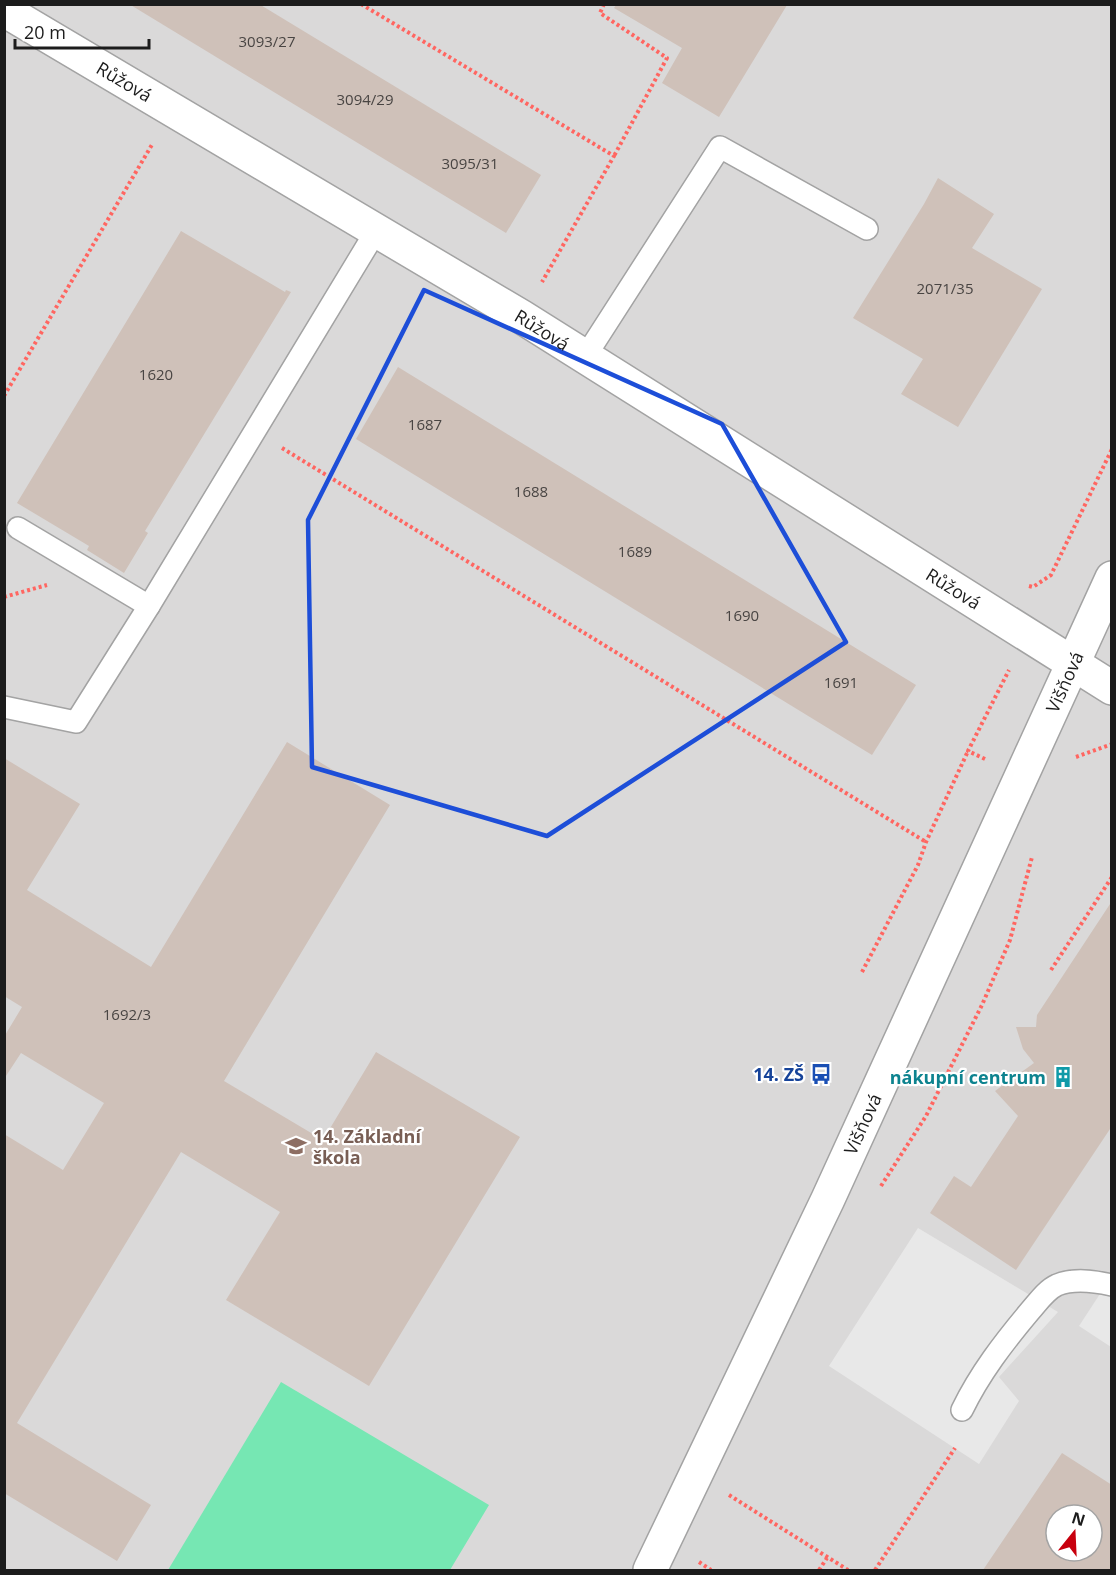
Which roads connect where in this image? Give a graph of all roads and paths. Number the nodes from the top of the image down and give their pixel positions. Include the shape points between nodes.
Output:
1 (361, 4) edge
2 (604, 4) edge
3 (4, 10) edge
4 (171, 111) junction
5 (614, 156) junction
6 (867, 229) dead end
7 (376, 231) junction
8 (522, 317) junction
9 (585, 357) junction
10 (4, 396) edge
11 (254, 431) junction
12 (18, 528) dead end
13 (1112, 578) edge
14 (149, 606) junction
15 (1072, 662) junction
16 (1112, 688) edge
17 (4, 707) edge
18 (1112, 744) edge
19 (969, 751) dead end
20 (1071, 766) dead end
21 (926, 843) junction
22 (1032, 855) dead end
23 (1112, 877) edge
24 (1026, 878) dead end
25 (1051, 970) dead end
26 (862, 972) dead end
27 (1112, 1285) edge
28 (962, 1410) dead end
29 (955, 1448) dead end
30 (728, 1495) dead end
31 (827, 1558) junction
32 (698, 1562) dead end
33 (650, 1570) edge
34 (711, 1570) edge
35 (819, 1570) edge
36 (848, 1570) edge
37 (875, 1570) edge

1 - 5 path
2 - 5 path via 600,13 667,58
3 - 4 street, Růžová
4 - 7 street, Růžová
4 - 10 path
5 - 8 path
6 - 9 lane via 720,147
7 - 8 street, Růžová
7 - 11 lane
8 - 9 street, Růžová
9 - 15 street, Růžová
11 - 14 lane
11 - 21 path
12 - 14 lane
13 - 15 street, Višňová
14 - 17 lane via 76,722
15 - 16 street, Růžová
15 - 33 street, Višňová via 828,1199
18 - 20 path via 1076,757
19 - 21 path
21 - 26 path
22 - 24 path
23 - 25 path
27 - 28 lane via 1074,1281 1056,1286 1044,1295 989,1362
29 - 37 path
30 - 31 path
31 - 35 path
31 - 36 path
32 - 34 path

